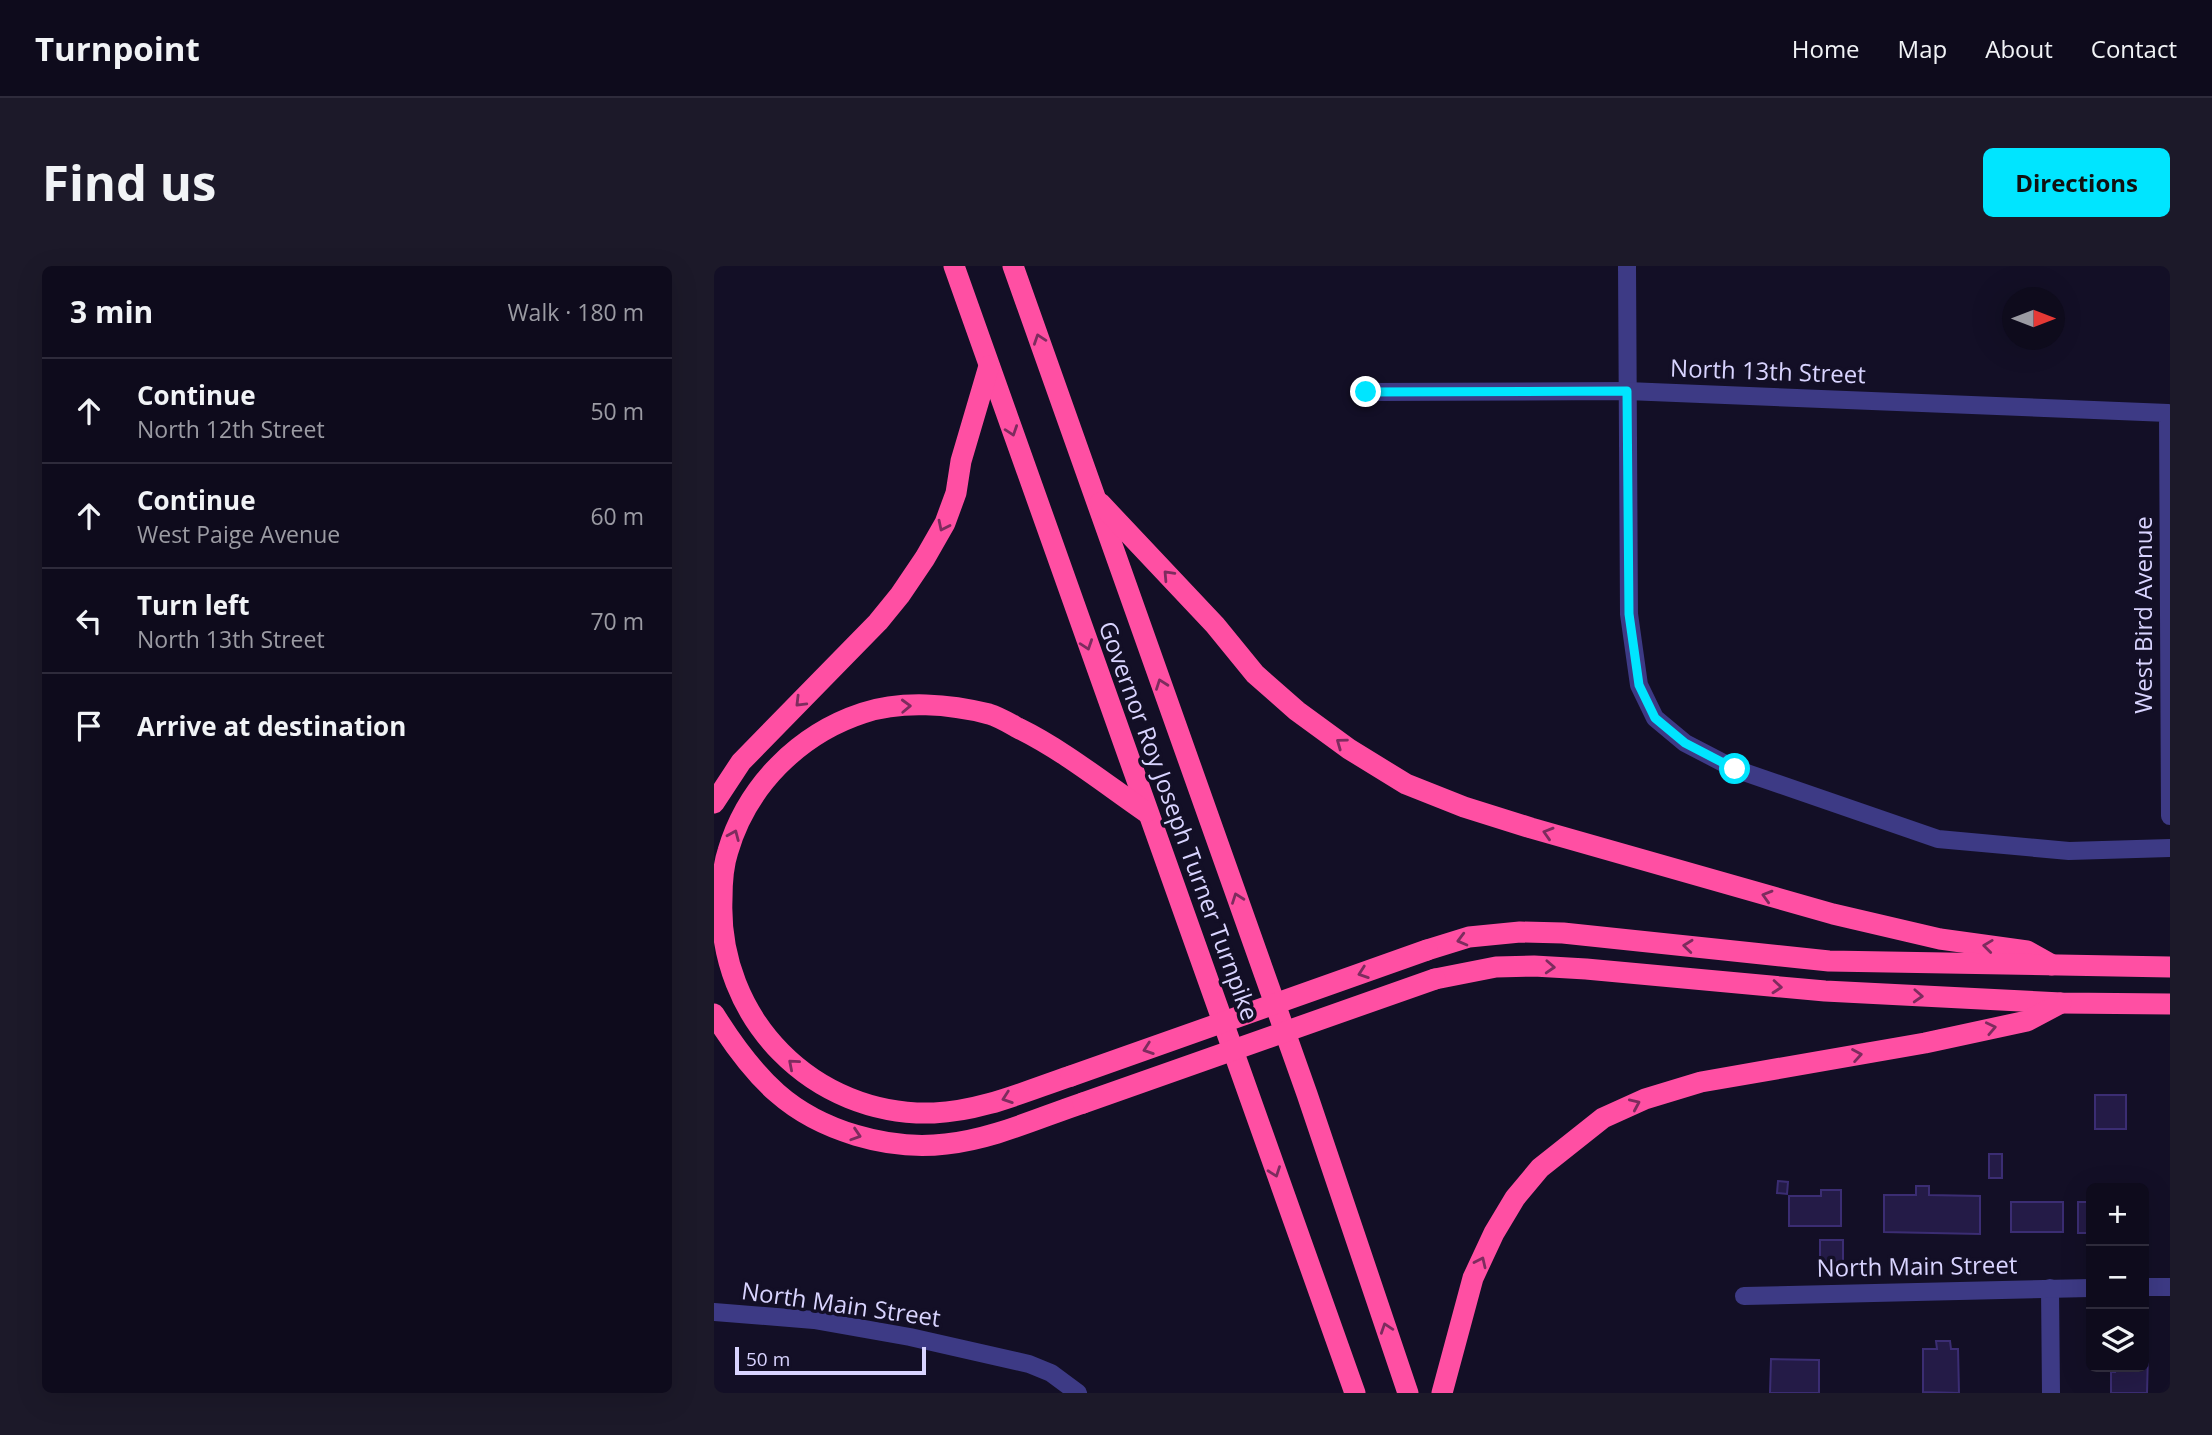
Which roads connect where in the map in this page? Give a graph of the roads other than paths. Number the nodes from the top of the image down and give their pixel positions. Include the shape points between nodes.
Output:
1 (954, 266) edge
2 (1013, 266) edge
3 (1627, 266) edge
4 (989, 366) junction
5 (1627, 391) junction
6 (1366, 392) dead end
7 (2168, 413) joint
8 (1094, 496) junction
9 (714, 803) edge
10 (1146, 812) junction
11 (2170, 816) edge
12 (2170, 848) edge
13 (2052, 965) junction
14 (2170, 967) edge
15 (2061, 1003) junction
16 (2170, 1004) edge
17 (714, 1014) edge
18 (2149, 1287) edge
19 (2170, 1287) edge
20 (2050, 1288) junction
21 (2086, 1288) edge
22 (1744, 1296) dead end
23 (714, 1312) edge
24 (1078, 1393) edge
25 (1354, 1393) edge
26 (1408, 1393) edge
27 (1442, 1393) edge
28 (2051, 1393) edge

1 - 4 highway, Governor Roy Joseph Turner Turnpike
8 -> 2 highway, Governor Roy Joseph Turner Turnpike
3 - 5 street
4 -> 9 highway via 956,493 925,558 878,622 741,762
4 -> 10 highway, Governor Roy Joseph Turner Turnpike
5 - 6 street, North 13th Street
5 - 7 street, North 13th Street
5 - 12 street via 1629,614 1639,685 1655,718 1685,743 1735,769 1938,839 2068,851
7 - 11 street, West Bird Avenue
13 -> 8 highway via 2028,951 1940,940 1833,914 1555,835 1406,784 1349,749 1255,674
26 -> 8 highway, Governor Roy Joseph Turner Turnpike
13 -> 10 highway, bridge via 1829,961 1563,933 1469,937 984,1106 932,1113 864,1103 800,1071 775,1048 737,990 721,919 727,852 742,816 779,763 830,727 864,712 902,705 946,706 992,715 1036,737
10 -> 25 highway, Governor Roy Joseph Turner Turnpike
13 - 14 highway
15 - 16 highway
17 -> 15 highway, bridge via 752,1069 779,1095 839,1129 905,1145 945,1144 990,1135 1434,979 1496,967
27 -> 15 highway via 1473,1278 1515,1198 1540,1168 1603,1118 1701,1082 2028,1021
18 - 19 street
20 - 21 street, North Main Street
20 - 22 street, North Main Street
20 - 28 street
23 - 24 street, North Main Street via 814,1320 960,1348 1029,1364

